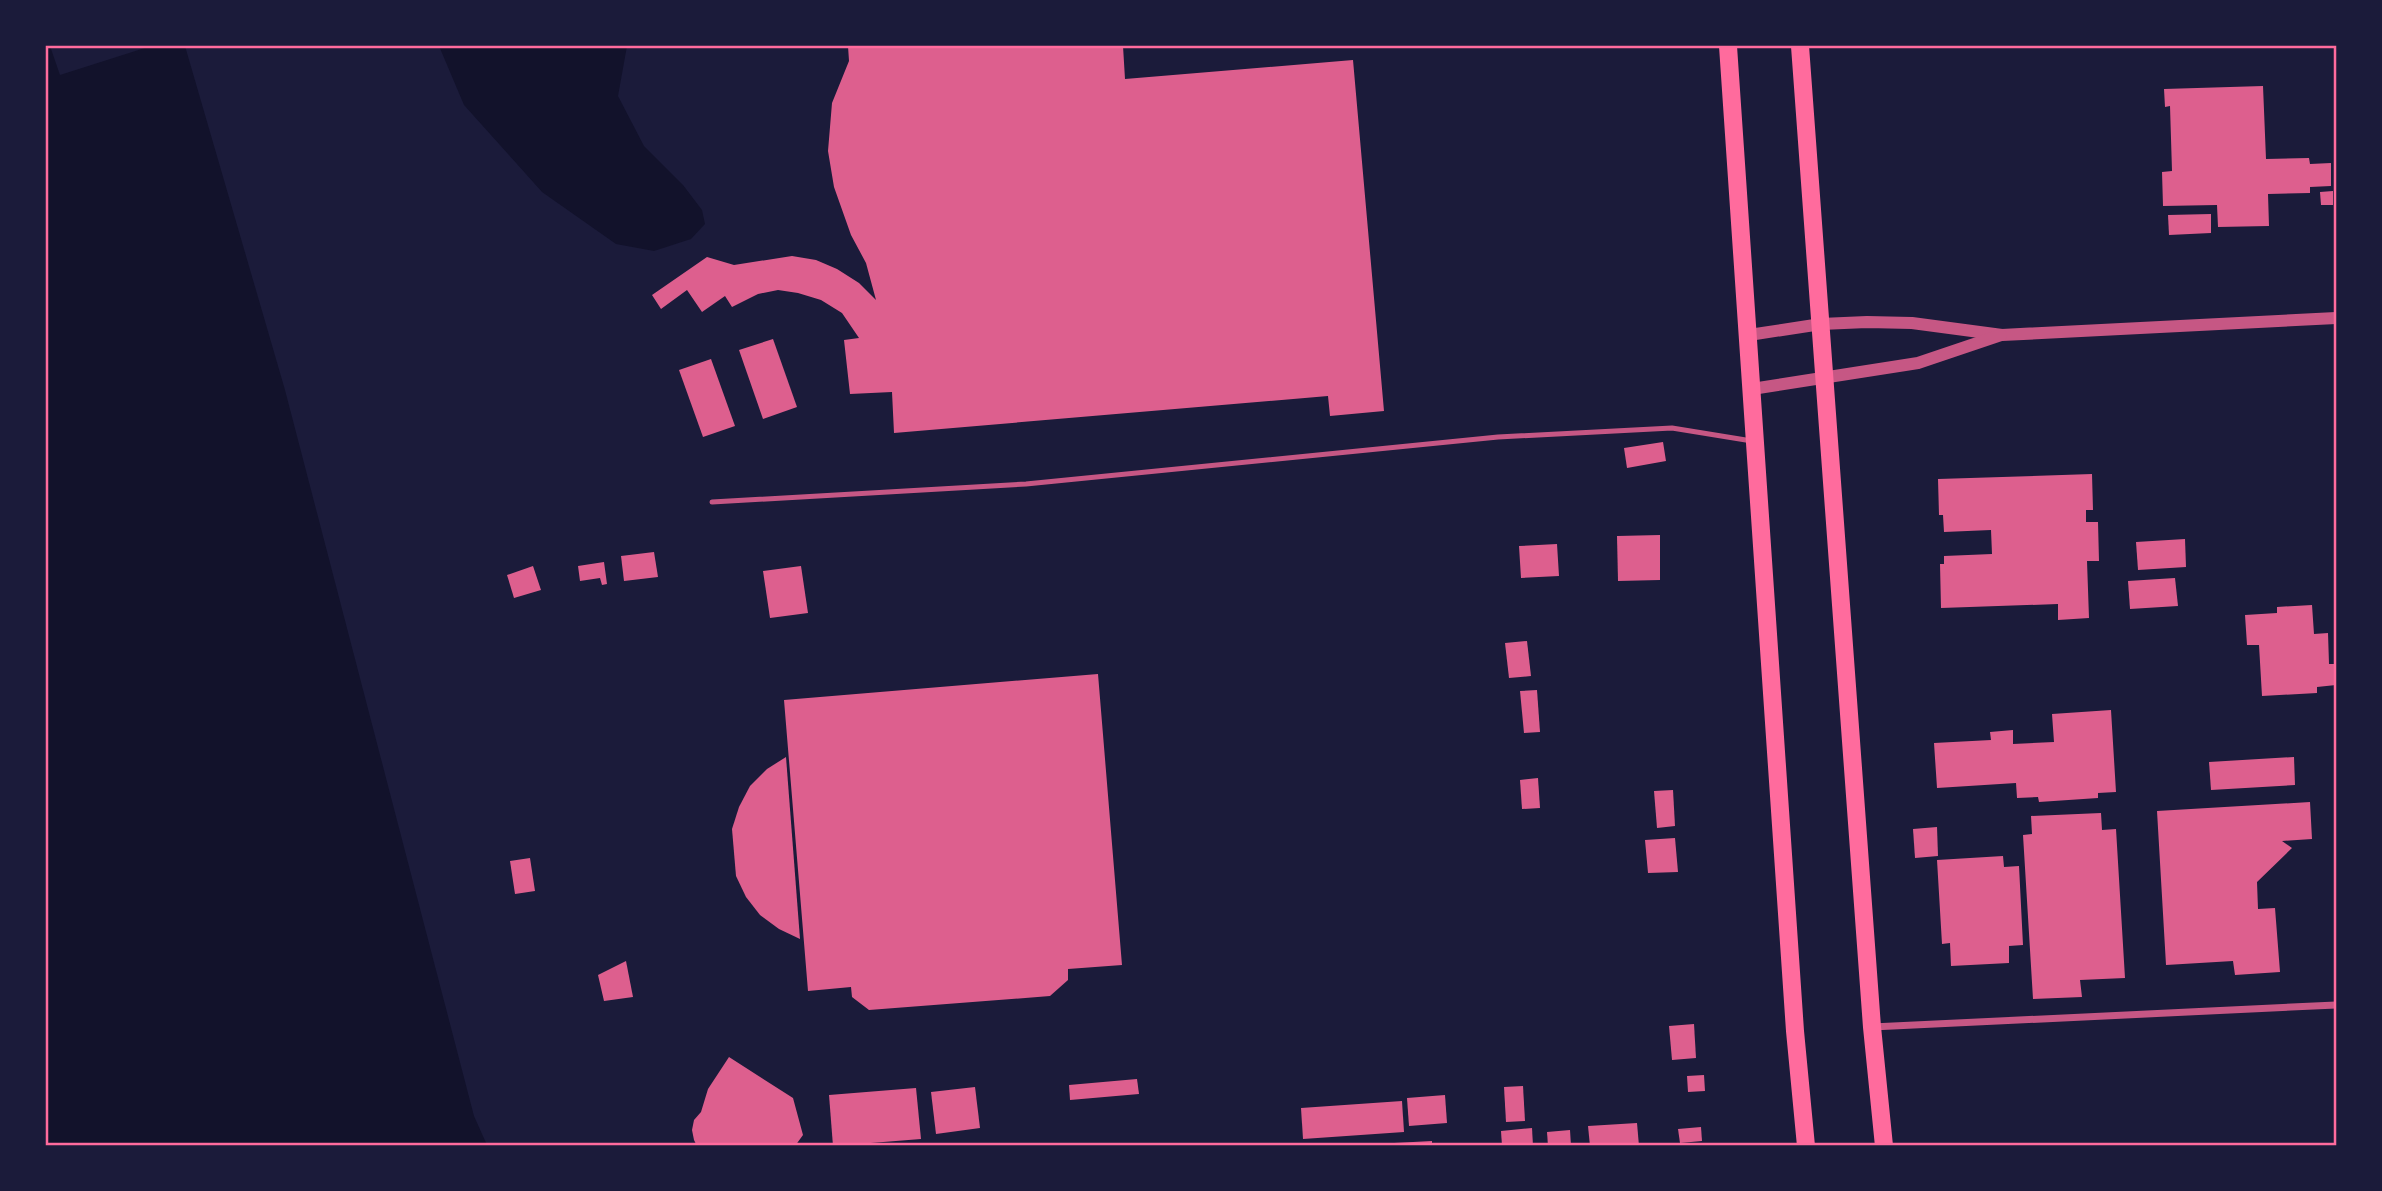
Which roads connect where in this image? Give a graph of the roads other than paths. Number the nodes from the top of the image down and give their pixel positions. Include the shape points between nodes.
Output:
1 (1728, 46) edge
2 (1800, 46) edge
3 (2336, 318) edge
4 (1821, 324) junction
5 (1749, 335) junction
6 (2002, 335) junction
7 (1826, 379) junction
8 (1752, 389) junction
9 (1755, 441) junction
10 (712, 502) dead end
11 (2336, 1006) edge
12 (1872, 1027) junction
13 (1806, 1146) edge
14 (1884, 1146) edge

1 - 5 main road
2 - 4 main road
3 - 6 street
4 - 5 street
4 - 6 street via 1912,323
4 - 7 main road
5 - 8 main road
6 - 7 street via 1918,363
7 - 8 street
7 - 12 main road
8 - 9 main road
9 - 10 lane via 1672,428 1498,437 1026,484
9 - 13 main road
11 - 12 street
12 - 14 main road

